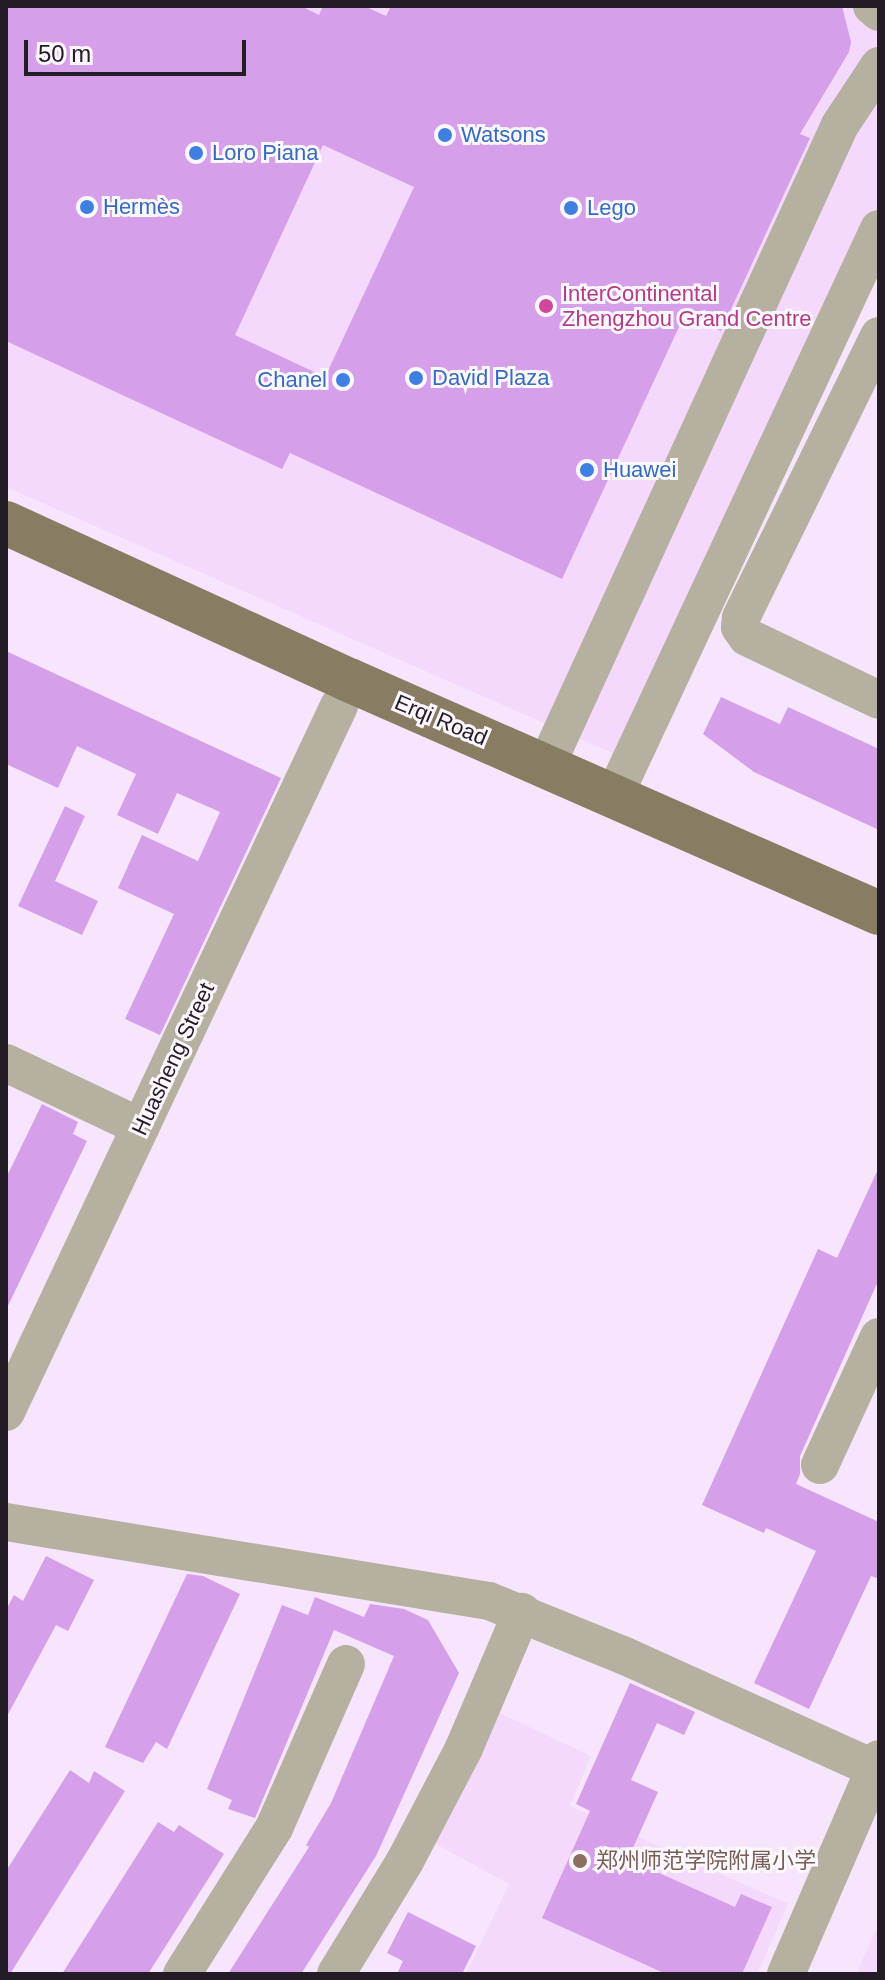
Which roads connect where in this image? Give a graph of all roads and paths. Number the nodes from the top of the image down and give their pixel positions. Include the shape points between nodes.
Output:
1 (872, 6) edge
2 (879, 12) edge
3 (879, 66) edge
4 (879, 229) edge
5 (879, 336) edge
6 (865, 400) edge
7 (6, 523) edge
8 (6, 553) edge
9 (879, 700) edge
10 (339, 706) junction
11 (546, 766) junction
12 (614, 796) junction
13 (879, 913) edge
14 (879, 941) edge
15 (6, 1063) edge
16 (141, 1127) junction
17 (879, 1337) edge
18 (6, 1412) edge
19 (820, 1465) dead end
20 (6, 1522) edge
21 (522, 1612) junction
22 (346, 1664) dead end
23 (877, 1764) edge
24 (182, 1974) edge
25 (336, 1974) edge
26 (786, 1974) edge

1 - 2 street
3 - 11 street via 840,125
4 - 12 street
5 - 6 street
6 - 9 street via 740,627 747,637
7 - 11 main road, Erqi Road
8 - 10 main road, Erqi Road
10 - 14 main road, Erqi Road
10 - 16 street, Huasheng Street
11 - 12 main road, Erqi Road
12 - 13 main road, Erqi Road
15 - 16 street
16 - 18 street, Huasheng Street
17 - 19 street
20 - 21 street via 489,1601
21 - 23 street
21 - 25 street via 464,1748 405,1861
22 - 24 street via 274,1828
23 - 26 street

